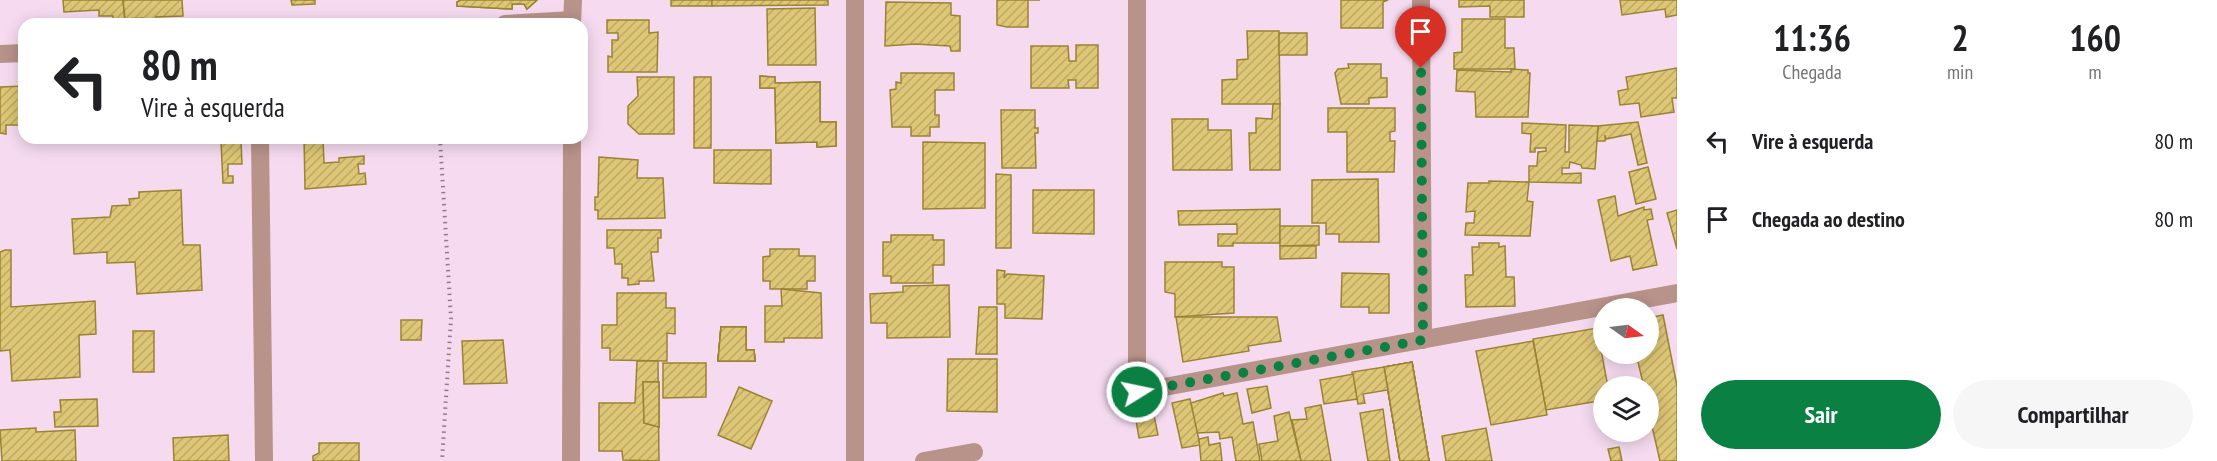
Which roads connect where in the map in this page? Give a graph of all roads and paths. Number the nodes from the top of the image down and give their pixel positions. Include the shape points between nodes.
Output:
1 (573, 0) edge
2 (855, 0) edge
3 (1137, 0) edge
4 (1421, 0) edge
5 (572, 18) edge
6 (18, 52) edge
7 (0, 54) edge
8 (260, 144) edge
9 (440, 144) edge
10 (572, 144) edge
11 (1677, 293) edge
12 (1423, 340) junction
13 (974, 452) dead end
14 (264, 461) edge
15 (442, 461) edge
16 (571, 461) edge
17 (855, 461) edge
18 (924, 461) edge

1 - 5 street
2 - 17 street
3 - 12 street via 1137,392
4 - 12 street
6 - 7 street
8 - 14 street
9 - 15 path via 451,319
10 - 16 street
11 - 12 street
13 - 18 street

